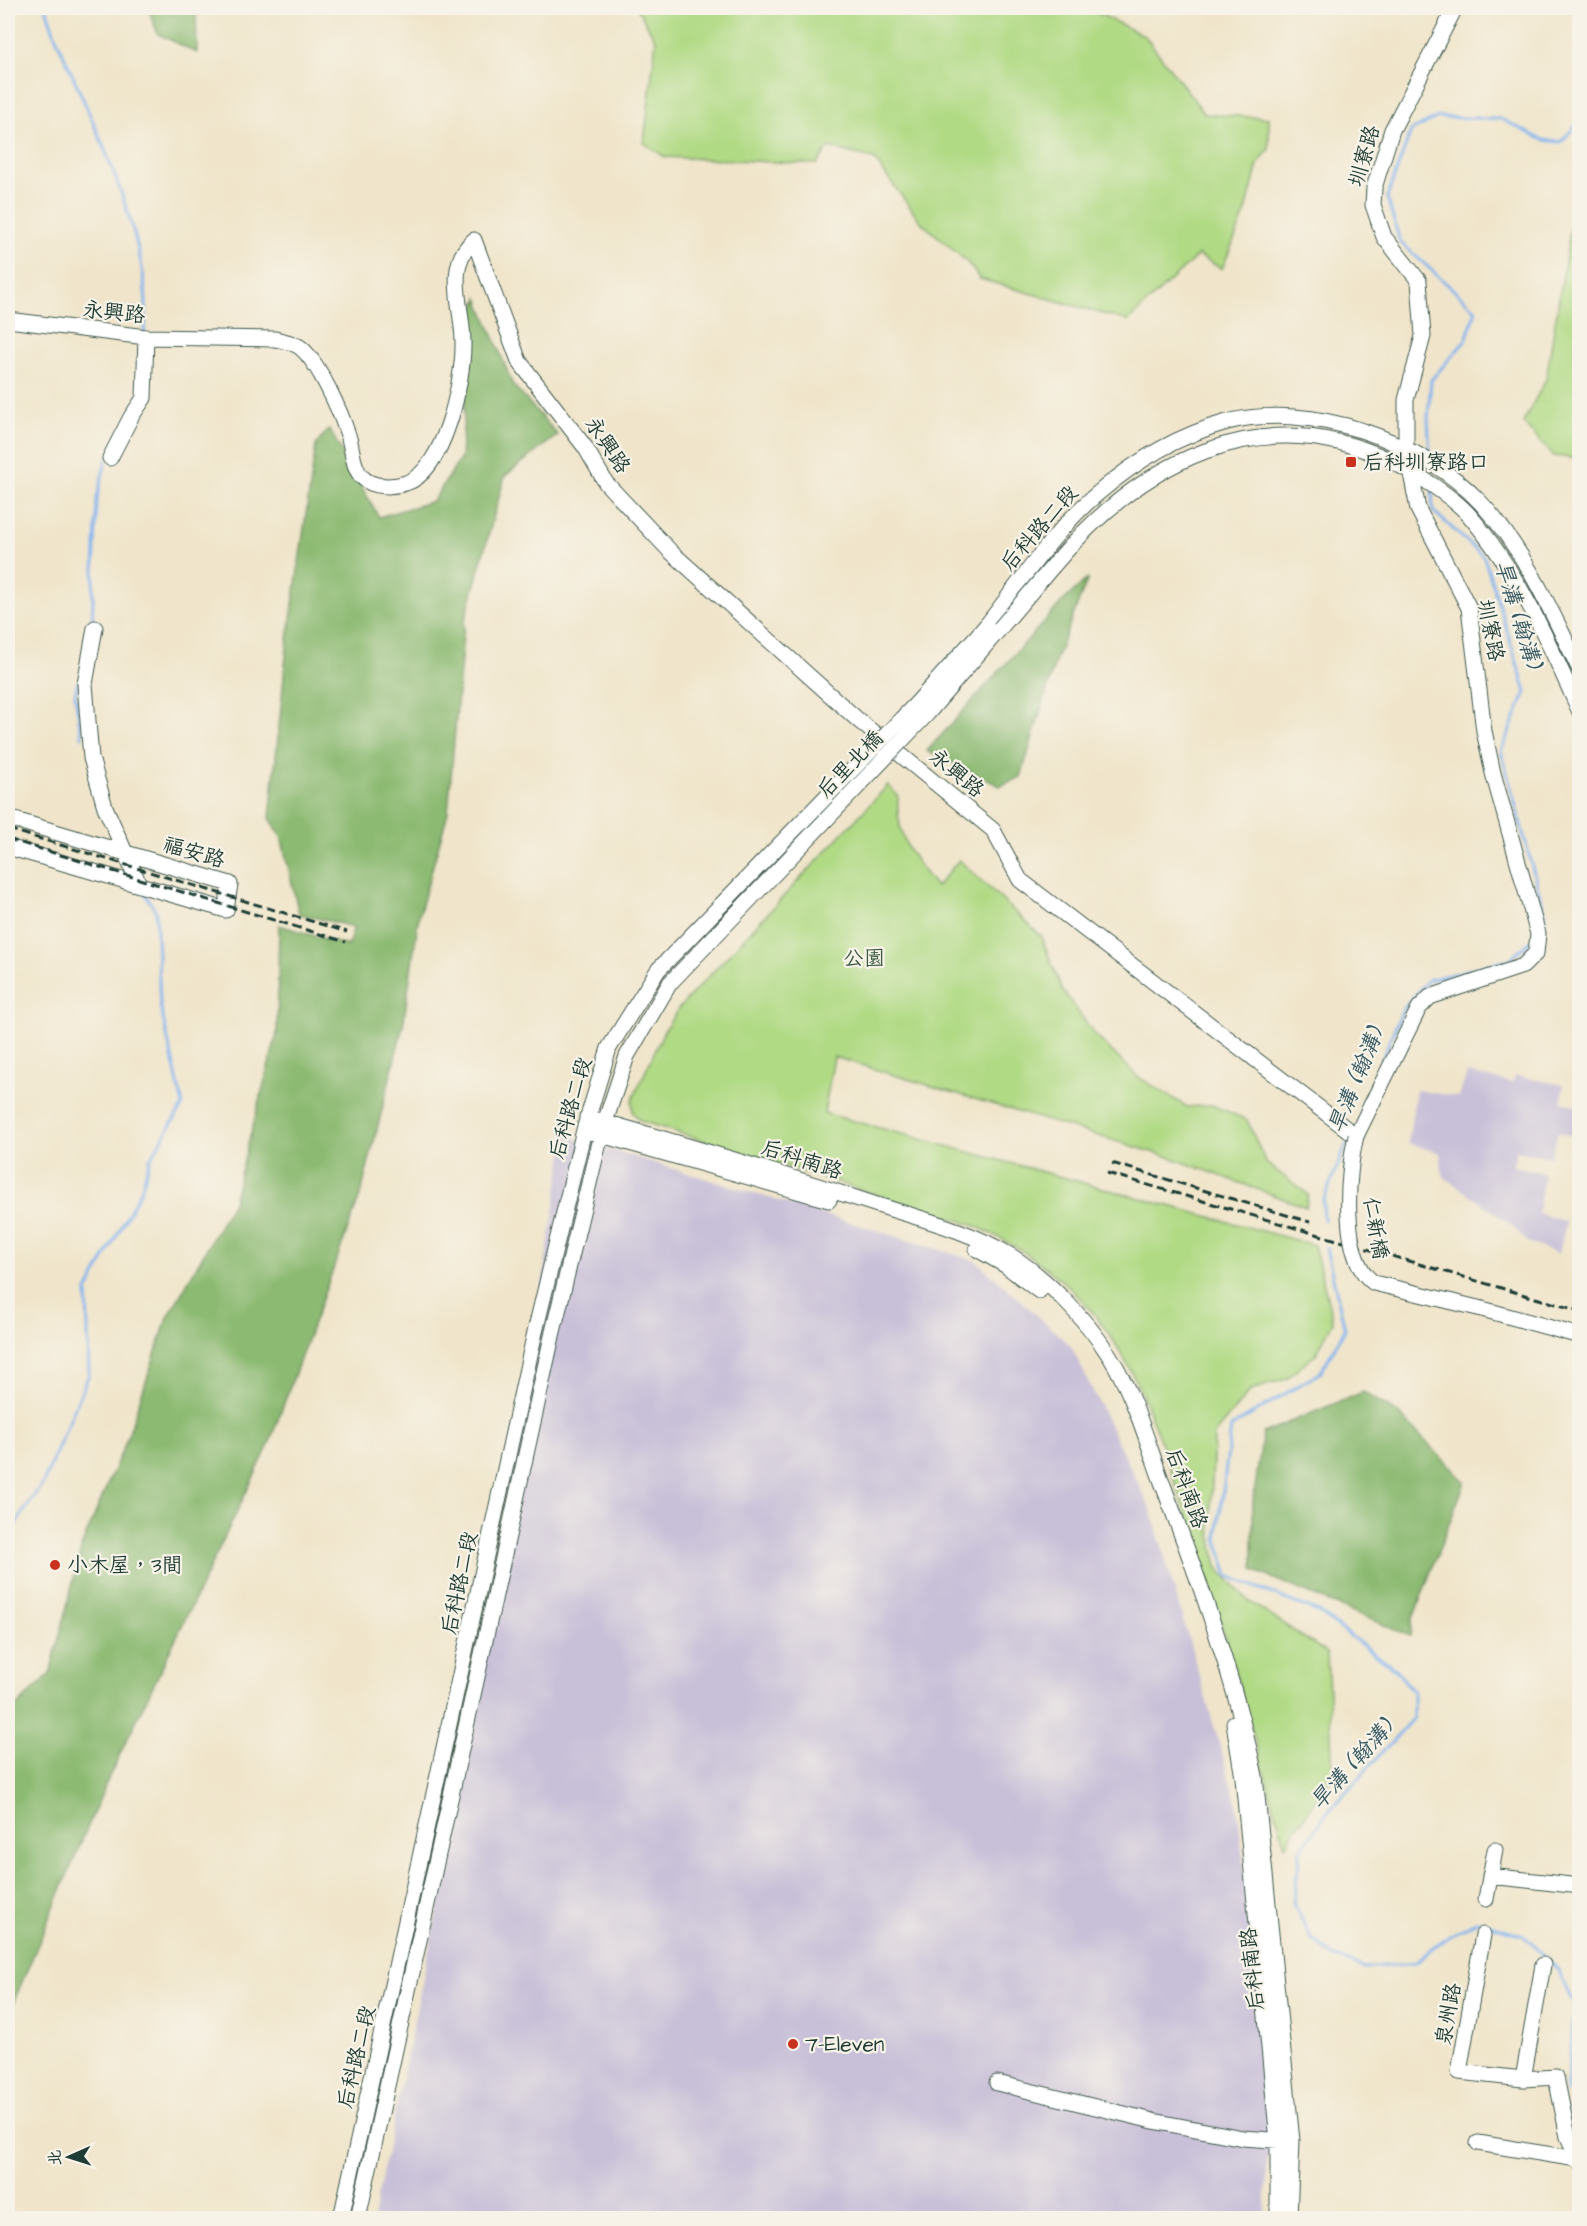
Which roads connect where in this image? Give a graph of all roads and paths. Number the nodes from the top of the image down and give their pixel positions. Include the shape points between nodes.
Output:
1 (1455, 8) edge
2 (8, 320) edge
3 (146, 337) junction
4 (1406, 448) junction
5 (110, 458) dead end
6 (1410, 469) junction
7 (1053, 566) joint
8 (986, 626) joint
9 (95, 628) dead end
10 (1580, 670) edge
11 (1580, 712) edge
12 (8, 818) edge
13 (8, 847) edge
14 (127, 854) junction
15 (139, 884) junction
16 (658, 970) joint
17 (670, 983) joint
18 (586, 1123) junction
19 (603, 1128) junction
20 (1356, 1136) junction
21 (1580, 1336) edge
22 (497, 1506) junction
23 (515, 1508) junction
24 (1495, 1850) dead end
25 (420, 1854) junction
26 (439, 1857) junction
27 (1490, 1876) junction
28 (1580, 1886) edge
29 (1486, 1899) dead end
30 (1483, 1935) dead end
31 (1543, 1965) dead end
32 (1523, 2079) junction
33 (997, 2083) dead end
34 (1285, 2141) junction
35 (1478, 2143) dead end
36 (1578, 2161) edge
37 (341, 2218) edge
38 (358, 2218) edge
39 (1278, 2218) edge
40 (1289, 2218) edge

1 - 4 street, 圳寮路 via 1395,123 1374,188 1376,217 1384,237 1419,281 1422,336 1406,400
2 - 3 street, 永興路
3 - 5 street via 144,398
3 - 20 street, 永興路 via 275,339 301,348 336,407 361,476 369,483 382,485 409,482 425,472 451,418 463,342 457,297 458,258 474,240 519,361 579,438 606,483 670,551 858,720 993,830 1020,880
4 - 6 street, 圳寮路
4 - 8 street, 后科路二段 via 1344,425 1306,418 1228,422 1180,439 1135,465 1081,509
4 - 10 street, 后科路二段 via 1445,472 1481,503 1523,559
6 - 7 street, 后科路二段 via 1366,449 1329,440 1295,436 1252,438 1173,464 1139,483 1084,529
6 - 11 street, 后科路二段 via 1468,513 1510,570
6 - 20 street, 圳寮路 via 1418,510 1469,608 1484,731 1538,934 1536,954 1523,966 1430,997 1419,1008
7 - 17 street, 后里北橋, bridge via 928,713
8 - 16 street, 后里北橋, bridge
9 - 14 street via 85,684 91,758 105,807
12 - 14 street, 福安路
13 - 15 street, 福安路
14 - 15 street
14 - 15 street, 福安路 via 230,885 226,910
16 - 18 street, 后科路二段 via 609,1048
17 - 19 street, 后科路二段 via 627,1056
18 - 19 street, 后科南路
18 - 22 street, 后科路二段
19 - 23 street, 后科路二段
19 - 34 street, 后科南路 via 761,1173 966,1244 1005,1265 1075,1324 1120,1395 1200,1612 1236,1728
20 - 21 street, 仁新橋, bridge via 1347,1201 1358,1266 1366,1277 1374,1283
22 - 23 street
22 - 25 street, 后科路二段
23 - 26 street, 后科路二段
24 - 27 street
25 - 26 street
25 - 37 street, 后科路二段
26 - 38 street, 后科路二段
27 - 28 street
27 - 29 street
30 - 32 street, 泉州路 via 1459,2072
31 - 32 street
32 - 36 street, 泉州路 via 1556,2077
33 - 34 street via 1153,2121 1243,2138
34 - 39 street, 后科南路
34 - 40 street, 后科南路
35 - 36 street

